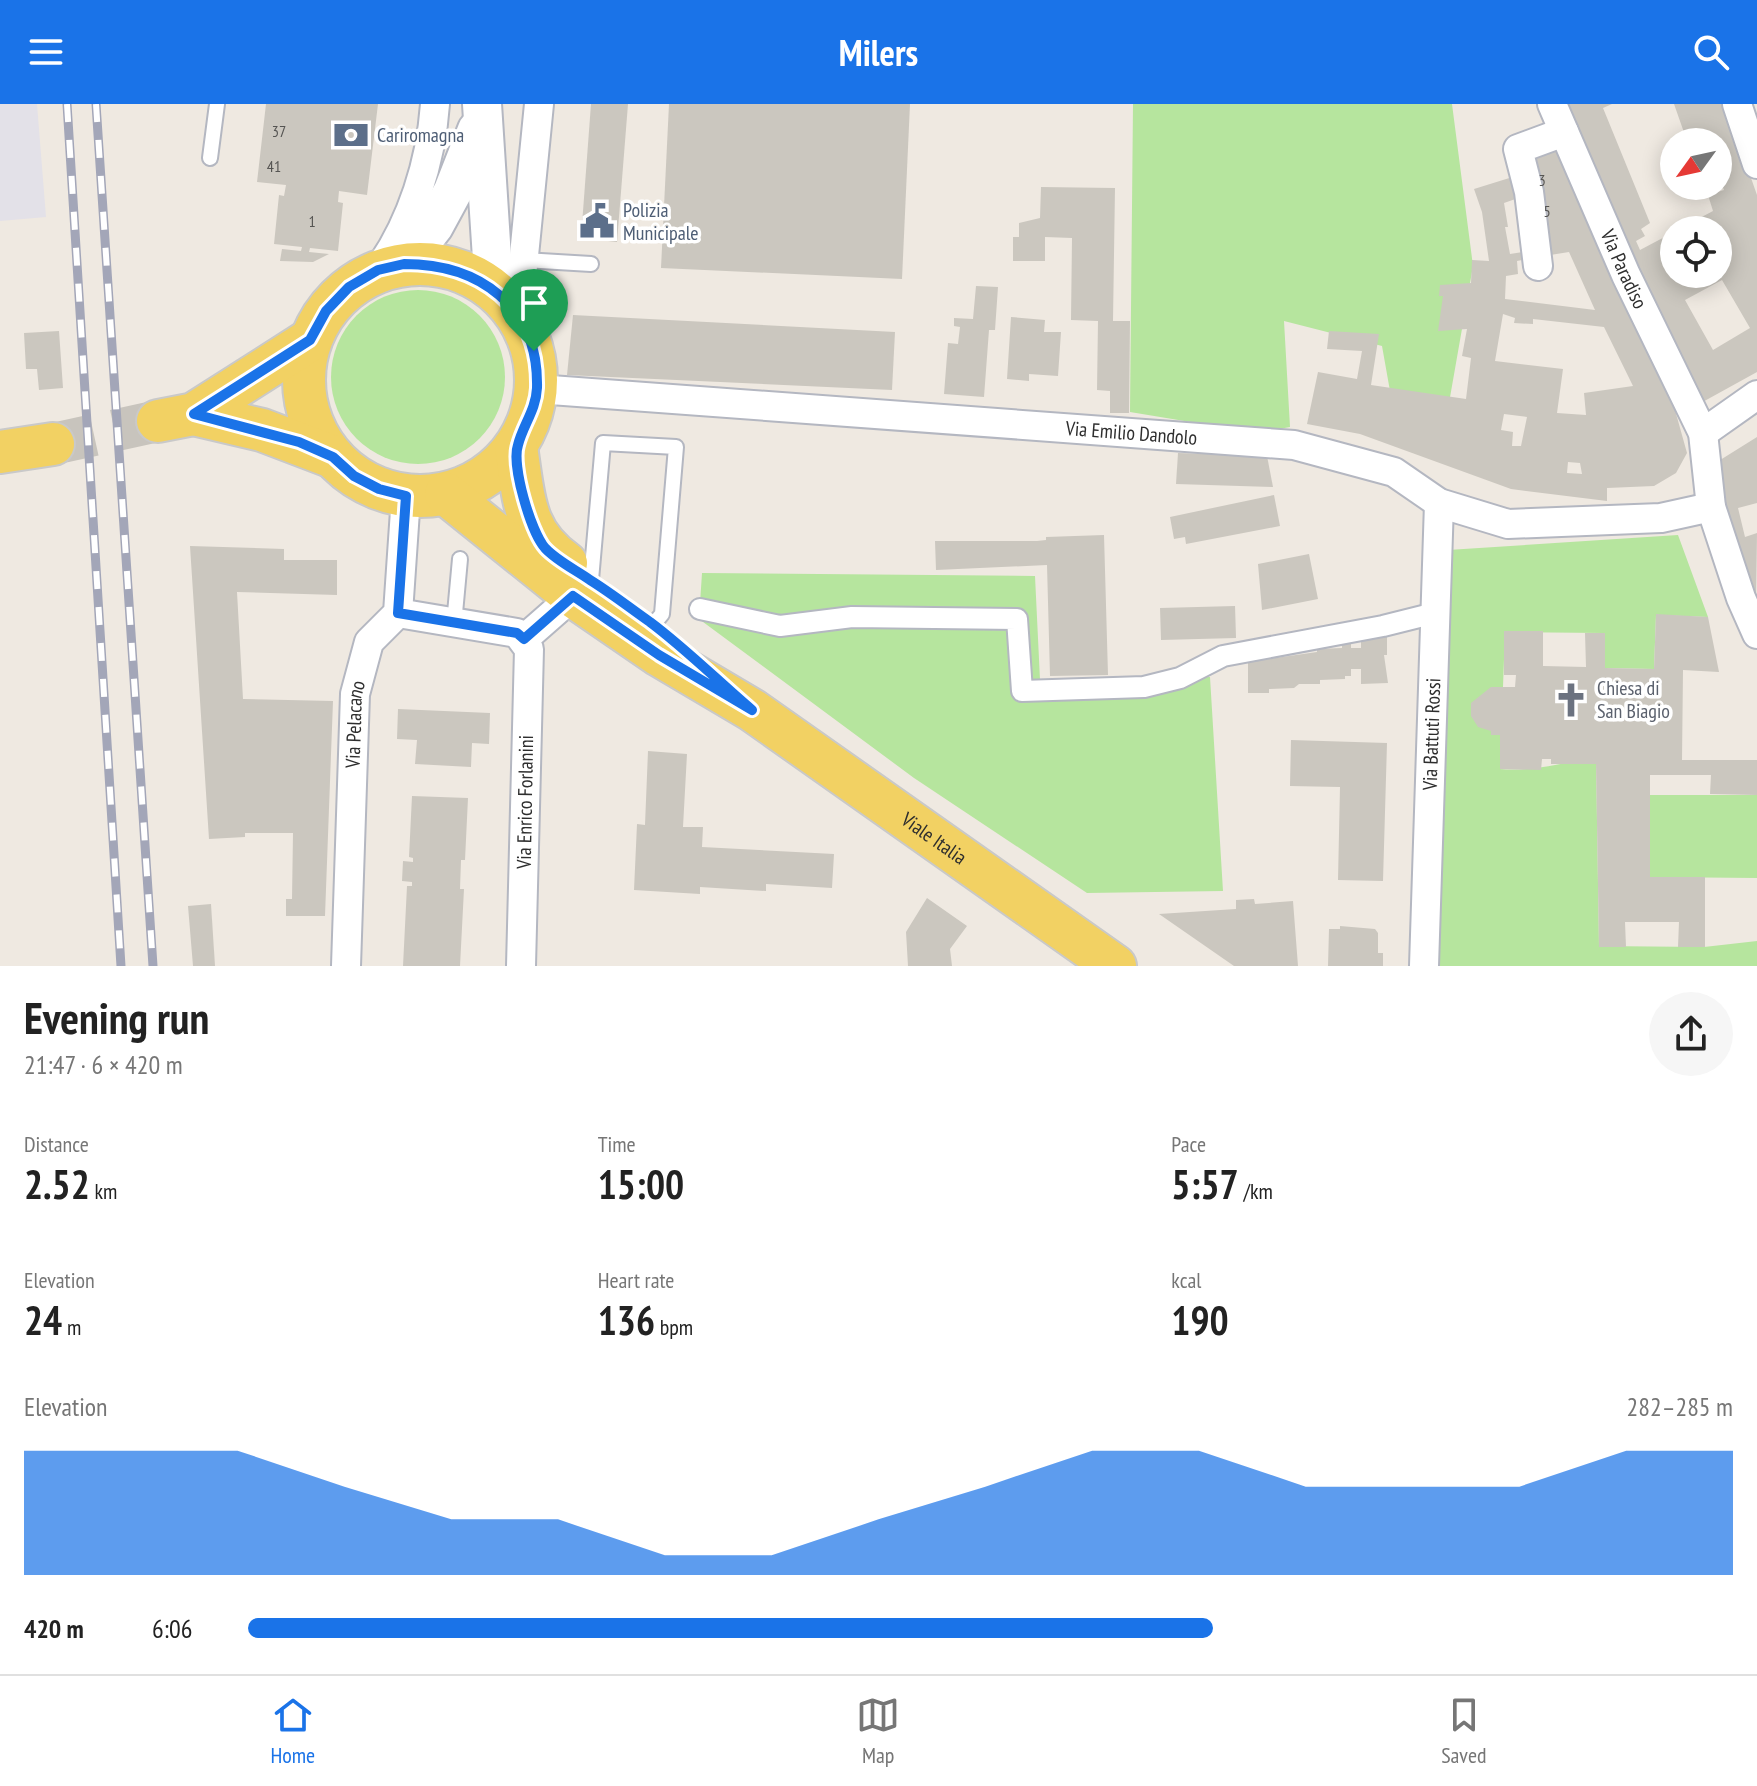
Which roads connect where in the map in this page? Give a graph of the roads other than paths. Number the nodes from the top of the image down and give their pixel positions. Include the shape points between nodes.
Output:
1 (217, 104) edge
2 (435, 104) edge
3 (539, 104) edge
4 (1552, 104) edge
5 (1737, 104) edge
6 (482, 112) edge
7 (1564, 132) junction
8 (210, 158) dead end
9 (1757, 164) edge
10 (524, 260) junction
11 (591, 264) dead end
12 (1538, 266) dead end
13 (391, 267) junction
14 (506, 303) junction
15 (310, 340) junction
16 (537, 389) junction
17 (1757, 395) edge
18 (1703, 433) junction
19 (53, 444) tunnel mouth
20 (516, 447) junction
21 (0, 452) edge
22 (333, 457) junction
23 (426, 495) junction
24 (1439, 503) junction
25 (1711, 507) junction
26 (460, 559) dead end
27 (582, 588) junction
28 (700, 609) dead end
29 (398, 613) junction
30 (1435, 613) junction
31 (454, 624) junction
32 (646, 633) junction
33 (1757, 634) edge
34 (524, 639) junction
35 (346, 966) edge
36 (521, 966) edge
37 (1115, 966) edge
38 (1424, 966) edge

1 - 8 lane
2 - 13 street via 431,151
3 - 10 street
4 - 7 street, Via Paradiso
5 - 9 street
6 - 13 main road via 434,226
6 - 14 main road
7 - 12 street via 1518,149
7 - 18 street, Via Paradiso
10 - 11 lane
10 - 14 street
13 - 14 main road via 436,264 467,272
13 - 15 main road via 349,287 326,311
14 - 16 main road via 534,351
15 - 22 main road via 306,402 315,431
15 - 22 main road via 176,418 299,442
16 - 20 main road
16 - 24 street, Via Emilio Dandolo via 1294,445 1394,472
17 - 18 street
18 - 25 street, Via Paradiso
19 - 21 main road
20 - 23 main road via 474,484
20 - 27 main road, Viale Italia via 527,520
22 - 23 main road via 379,489
23 - 27 main road, Viale Italia
23 - 29 street
24 - 25 street, Via Emilio Dandolo via 1508,524 1661,518
24 - 30 street, Via Battuti Rossi
25 - 33 street, Via Paradiso
26 - 31 lane
27 - 32 main road, Viale Italia
27 - 32 lane via 603,443 676,447 662,614
27 - 34 street
28 - 30 street via 780,626 852,617 1017,619 1022,691 1144,687 1180,678 1223,656
29 - 31 street
29 - 35 street, Via Pelacano via 369,642 355,694
30 - 38 street, Via Battuti Rossi
31 - 34 street via 517,633
32 - 37 main road, Viale Italia
34 - 36 street, Via Enrico Forlanini via 529,649

